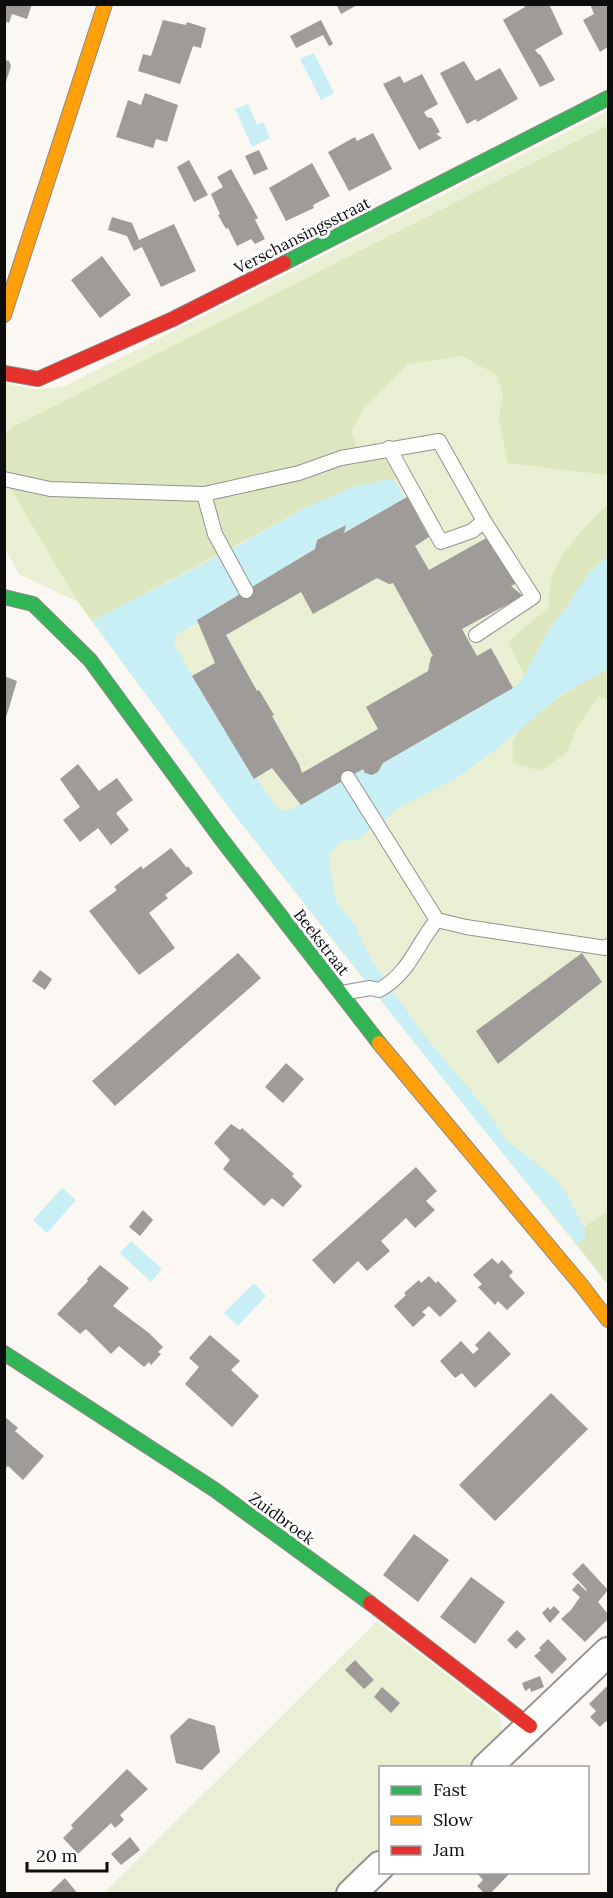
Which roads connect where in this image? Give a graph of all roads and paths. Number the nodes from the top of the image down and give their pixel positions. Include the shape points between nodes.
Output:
1 (105, 4) edge
2 (609, 98) edge
3 (4, 315) edge
4 (4, 373) edge
5 (389, 448) junction
6 (4, 479) edge
7 (204, 494) junction
8 (484, 521) junction
9 (246, 591) dead end
10 (4, 597) edge
11 (476, 635) dead end
12 (348, 778) dead end
13 (437, 920) junction
14 (609, 946) edge
15 (340, 993) junction
16 (609, 1320) edge
17 (4, 1353) edge
18 (609, 1652) edge
19 (530, 1726) junction
20 (487, 1766) edge
21 (379, 1868) edge
22 (351, 1893) edge

1 - 3 street
2 - 4 street, Verschansingsstraat via 173,320 38,379
5 - 7 lane
5 - 8 lane via 440,441
5 - 8 lane via 441,542 472,531
6 - 7 lane via 50,489
7 - 9 lane via 215,534
8 - 11 lane via 533,597
10 - 15 street, Beekstraat via 33,604 90,660
12 - 13 lane
13 - 14 lane
13 - 15 lane via 394,982 379,990
15 - 16 street, Beekstraat
17 - 19 street, Zuidbroek via 215,1490 350,1587
18 - 19 street
19 - 20 street
21 - 22 street

